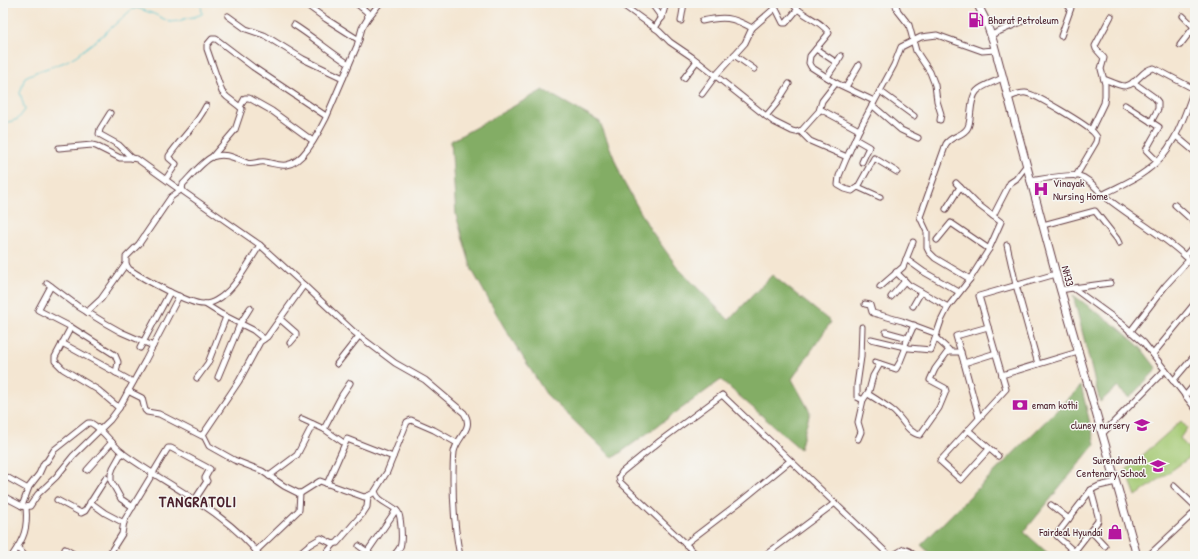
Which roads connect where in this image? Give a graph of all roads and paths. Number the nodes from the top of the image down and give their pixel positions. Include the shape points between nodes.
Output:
1 (304, 3) edge
2 (356, 3) edge
3 (380, 3) edge
4 (651, 3) edge
5 (666, 3) edge
6 (684, 3) edge
7 (792, 3) edge
8 (895, 3) edge
9 (977, 3) edge
10 (1064, 3) edge
11 (624, 4) edge
12 (774, 6) edge
13 (798, 10) junction
14 (228, 16) dead end
15 (1111, 16) dead end
16 (1183, 16) dead end
17 (368, 18) junction
18 (662, 18) junction
19 (682, 21) dead end
20 (702, 21) dead end
21 (1021, 22) dead end
22 (294, 25) dead end
23 (655, 28) junction
24 (752, 28) junction
25 (1195, 28) edge
26 (991, 35) junction
27 (1061, 36) dead end
28 (359, 40) junction
29 (914, 42) junction
30 (1180, 45) dead end
31 (816, 49) junction
32 (995, 50) junction
33 (734, 55) junction
34 (841, 56) dead end
35 (697, 61) junction
36 (837, 63) junction
37 (349, 64) junction
38 (859, 65) dead end
39 (754, 69) dead end
40 (716, 75) junction
41 (827, 77) junction
42 (342, 78) junction
43 (684, 78) dead end
44 (1002, 78) junction
45 (1104, 79) junction
46 (1133, 82) junction
47 (836, 83) junction
48 (790, 84) dead end
49 (846, 87) junction
50 (1195, 88) edge
51 (880, 91) junction
52 (702, 94) dead end
53 (1008, 98) junction
54 (873, 103) junction
55 (1126, 105) dead end
56 (206, 106) dead end
57 (240, 107) junction
58 (820, 109) junction
59 (110, 113) dead end
60 (326, 116) junction
61 (766, 116) junction
62 (914, 116) dead end
63 (940, 120) dead end
64 (1151, 122) junction
65 (859, 130) junction
66 (1091, 130) junction
67 (800, 131) junction
68 (1176, 136) junction
69 (918, 138) dead end
70 (855, 139) junction
71 (312, 141) junction
72 (59, 148) dead end
73 (1195, 152) edge
74 (212, 157) junction
75 (847, 157) junction
76 (132, 158) junction
77 (1157, 161) junction
78 (862, 162) dead end
79 (1026, 166) junction
80 (897, 172) dead end
81 (1076, 176) junction
82 (166, 179) junction
83 (1030, 181) junction
84 (858, 187) junction
85 (181, 189) junction
86 (1102, 195) junction
87 (880, 198) dead end
88 (1175, 205) dead end
89 (946, 209) dead end
90 (993, 216) junction
91 (1195, 223) edge
92 (1043, 225) junction
93 (937, 240) dead end
94 (913, 242) dead end
95 (1119, 243) dead end
96 (1195, 244) edge
97 (260, 245) junction
98 (1007, 245) dead end
99 (989, 249) junction
100 (1187, 258) junction
101 (906, 259) junction
102 (126, 264) junction
103 (1195, 265) edge
104 (896, 272) junction
105 (1056, 274) junction
106 (970, 279) junction
107 (905, 281) junction
108 (1110, 283) dead end
109 (304, 285) junction
110 (1016, 285) junction
111 (880, 287) dead end
112 (1073, 288) junction
113 (1060, 290) junction
114 (170, 292) junction
115 (921, 292) junction
116 (959, 292) junction
117 (179, 296) junction
118 (891, 297) dead end
119 (1195, 303) edge
120 (205, 304) junction
121 (865, 304) dead end
122 (913, 306) dead end
123 (948, 307) junction
124 (250, 308) dead end
125 (87, 312) junction
126 (226, 317) junction
127 (280, 320) junction
128 (240, 324) junction
129 (914, 325) junction
130 (71, 327) junction
131 (862, 327) dead end
132 (988, 327) junction
133 (886, 332) dead end
134 (1130, 332) junction
135 (358, 336) junction
136 (936, 336) junction
137 (908, 338) junction
138 (264, 339) junction
139 (871, 339) dead end
140 (144, 341) junction
141 (62, 343) junction
142 (290, 343) dead end
143 (153, 346) junction
144 (905, 347) junction
145 (140, 348) dead end
146 (948, 352) junction
147 (961, 352) junction
148 (1078, 352) junction
149 (996, 354) junction
150 (1152, 354) junction
151 (1195, 355) edge
152 (964, 363) junction
153 (337, 364) dead end
154 (1038, 364) junction
155 (1165, 370) junction
156 (116, 373) junction
157 (1002, 374) junction
158 (218, 377) dead end
159 (197, 378) dead end
160 (1174, 381) junction
161 (133, 382) junction
162 (350, 383) dead end
163 (1195, 384) edge
164 (128, 391) junction
165 (868, 394) junction
166 (1185, 396) junction
167 (863, 400) junction
168 (119, 408) junction
169 (1195, 408) edge
170 (979, 418) junction
171 (302, 419) dead end
172 (313, 424) junction
173 (101, 429) junction
174 (324, 429) junction
175 (968, 430) junction
176 (203, 434) junction
177 (1102, 434) junction
178 (858, 439) dead end
179 (112, 442) junction
180 (344, 443) junction
181 (457, 443) junction
182 (989, 449) junction
183 (122, 452) junction
184 (998, 456) dead end
185 (393, 457) junction
186 (790, 461) junction
187 (87, 470) dead end
188 (154, 474) junction
189 (3, 475) edge
190 (269, 476) junction
191 (106, 478) dead end
192 (1116, 482) junction
193 (328, 484) junction
194 (1174, 486) dead end
195 (28, 489) junction
196 (1091, 490) junction
197 (375, 492) junction
198 (300, 493) junction
199 (3, 496) edge
200 (368, 496) junction
201 (57, 500) dead end
202 (194, 501) junction
203 (90, 502) junction
204 (835, 503) junction
205 (1051, 505) dead end
206 (1195, 506) edge
207 (24, 507) junction
208 (133, 507) junction
209 (396, 510) junction
210 (1195, 512) edge
211 (1191, 516) junction
212 (1068, 519) junction
213 (1195, 521) edge
214 (124, 523) junction
215 (1090, 531) junction
216 (334, 544) junction
217 (685, 544) junction
218 (359, 546) dead end
219 (1106, 546) dead end
220 (18, 548) junction
221 (65, 549) dead end
222 (256, 551) junction
223 (367, 552) junction
224 (1074, 552) junction
225 (12, 556) edge
226 (25, 556) edge
227 (77, 556) edge
228 (108, 556) edge
229 (260, 556) edge
230 (296, 556) edge
231 (324, 556) edge
232 (373, 556) edge
233 (393, 556) edge
234 (460, 556) edge
235 (698, 556) edge
236 (764, 556) edge
237 (891, 556) edge
238 (915, 556) edge
239 (1079, 556) edge
240 (1136, 556) edge
241 (1148, 556) edge

1 - 28 street
2 - 17 street via 367,12
3 - 17 street
4 - 18 street
5 - 18 street
6 - 19 street
7 - 13 street
8 - 29 street via 908,25
9 - 26 main road, NH33
10 - 27 street via 1071,8
11 - 23 street
12 - 13 street via 784,24
12 - 24 street
13 - 31 street via 829,32
14 - 42 street
15 - 45 street via 1095,47 1104,58
16 - 25 street
17 - 28 street
18 - 23 street
20 - 24 street via 728,17
21 - 26 street
22 - 37 street
23 - 35 street
24 - 33 street via 745,43
25 - 30 street
26 - 32 main road, NH33
28 - 37 street
29 - 32 street via 921,37 938,35 982,51
29 - 51 street via 901,47
29 - 63 street via 916,51 935,85
31 - 36 street
31 - 41 street via 809,58 809,65
32 - 44 main road, NH33
33 - 39 street
33 - 40 street
34 - 36 street
35 - 40 street
35 - 43 street
36 - 41 street
37 - 42 street
38 - 49 street
40 - 52 street
40 - 61 street
41 - 47 street
42 - 60 street
44 - 53 main road, NH33
44 - 106 street via 979,89 975,94 968,128 946,144 920,217 927,232 929,252
45 - 46 street via 1122,86
45 - 66 street via 1106,96
46 - 50 street via 1147,70 1154,68
46 - 64 street via 1158,102 1158,109
47 - 49 street
47 - 58 street via 822,101
48 - 61 street
49 - 54 street
50 - 68 street
51 - 54 street
51 - 62 street
53 - 66 street via 1024,93 1031,94
53 - 79 main road, NH33
54 - 65 street
54 - 69 street via 901,130
55 - 64 street
56 - 82 street via 200,118 169,156 176,164
57 - 60 street via 224,94 221,88 207,49 212,39
57 - 71 street via 245,98 249,98 272,111
57 - 74 street via 234,130
58 - 65 street
58 - 67 street via 810,123
59 - 76 street via 99,134 121,147
60 - 71 street
61 - 67 street via 792,131
64 - 77 street via 1159,128 1146,150
65 - 70 street
66 - 81 street via 1097,137 1096,142
67 - 75 street via 810,141
68 - 73 street
68 - 77 street via 1168,150
70 - 75 street
70 - 78 street via 869,147
71 - 74 street via 301,158 287,165 265,162 252,164 234,156
72 - 76 street via 92,145 120,158
74 - 85 street via 183,184
75 - 84 street via 838,185 852,191
76 - 82 street
77 - 86 street via 1146,172
79 - 83 main road, NH33
79 - 90 street via 1010,183
80 - 84 street via 874,158
81 - 83 street
81 - 86 street via 1084,178
82 - 85 street
83 - 92 main road, NH33
84 - 87 street
85 - 97 street
85 - 102 street via 171,197 138,246 126,257
86 - 100 street via 1165,239
88 - 91 street
89 - 90 street via 958,185
90 - 99 street via 1001,222
92 - 95 street via 1095,211
92 - 105 main road, NH33
93 - 99 street via 951,223
94 - 101 street
96 - 100 street
97 - 109 street
97 - 120 street via 230,289 221,298
98 - 110 street
99 - 106 street
100 - 103 street
100 - 134 street
101 - 104 street via 903,267
101 - 116 street
102 - 114 street via 131,271
102 - 125 street via 101,300
104 - 107 street
104 - 111 street
105 - 110 street
105 - 113 main road, NH33
106 - 116 street
107 - 115 street
107 - 118 street
108 - 112 street
109 - 127 street
109 - 135 street
110 - 132 street via 979,296
110 - 154 street
112 - 113 street
112 - 134 street
113 - 148 main road, NH33
114 - 117 street
114 - 140 street
115 - 122 street
115 - 123 street
116 - 123 street
117 - 120 street
117 - 143 street
119 - 150 street
120 - 126 street
121 - 129 street via 870,305 873,313
123 - 136 street
124 - 128 street
125 - 130 street via 49,284 38,310
125 - 140 street via 115,329
126 - 128 street
126 - 159 street via 208,363
127 - 138 street
127 - 142 street via 296,333
128 - 138 street via 257,332
128 - 158 street
129 - 136 street
129 - 137 street
130 - 141 street
130 - 156 street via 115,355 118,362
131 - 167 street via 857,397
132 - 147 street via 956,336
132 - 149 street
133 - 137 street
134 - 150 street via 1144,343
135 - 153 street
135 - 181 street via 395,363 425,380 464,413 468,426
136 - 144 street via 931,350
136 - 146 street via 948,348
137 - 144 street
138 - 176 street via 259,342 239,381
139 - 144 street
140 - 143 street
140 - 145 street
141 - 156 street
141 - 168 street via 54,358 58,365 95,387
143 - 161 street
144 - 165 street via 897,368 877,363
146 - 147 street
146 - 165 street via 930,379 946,391 939,408 920,435 903,423 892,410
147 - 152 street
148 - 154 street
148 - 177 main road, NH33
149 - 152 street
149 - 157 street
150 - 155 street
151 - 160 street
152 - 170 street
154 - 157 street
155 - 160 street
155 - 177 street
156 - 161 street
157 - 170 street via 1006,389
160 - 166 street
161 - 164 street
162 - 174 street
163 - 166 street
164 - 168 street
164 - 176 street via 142,398 147,412 159,414 200,436
165 - 167 street
166 - 169 street
167 - 178 street via 858,421 861,430
168 - 173 street
170 - 175 street
171 - 172 street
172 - 174 street
172 - 190 street via 297,455
173 - 179 street
173 - 195 street via 89,423 57,446
173 - 207 street via 38,494 32,504
174 - 180 street
175 - 182 street
175 - 182 street via 940,461 961,480
176 - 190 street via 208,446
177 - 192 main road, NH33
179 - 183 street
179 - 187 street
180 - 185 street via 348,439
180 - 193 street
181 - 185 street via 410,420
181 - 234 street via 453,465 453,500
182 - 184 street
183 - 188 street
183 - 208 street via 113,468 112,481 121,499
185 - 197 street via 386,475
186 - 204 street
186 - 217 street
186 - 217 street via 722,395 660,441 618,478
188 - 202 street
188 - 202 street via 169,448 210,468 205,479 207,481
188 - 208 street
189 - 195 street
190 - 198 street
191 - 203 street
192 - 196 street
192 - 240 main road, NH33
193 - 198 street via 318,482
193 - 200 street
194 - 206 street
195 - 207 street
196 - 212 street
196 - 215 street via 1099,518
197 - 200 street
197 - 209 street via 381,500
198 - 222 street via 299,510
199 - 207 street
200 - 216 street via 367,507 363,513
201 - 203 street via 81,513
202 - 222 street via 233,528
203 - 214 street
204 - 236 street
204 - 237 street
205 - 212 street
207 - 220 street via 26,528
208 - 214 street
209 - 223 street
209 - 233 street via 400,517 402,542
210 - 211 street
211 - 213 street
211 - 241 street
212 - 224 street via 1057,536
214 - 228 street via 122,534
215 - 219 street
215 - 224 street
216 - 230 street via 321,538
216 - 231 street
217 - 235 street
218 - 223 street
220 - 225 street
220 - 226 street
221 - 227 street
222 - 229 street
223 - 232 street
224 - 239 street
237 - 238 street via 904,549

